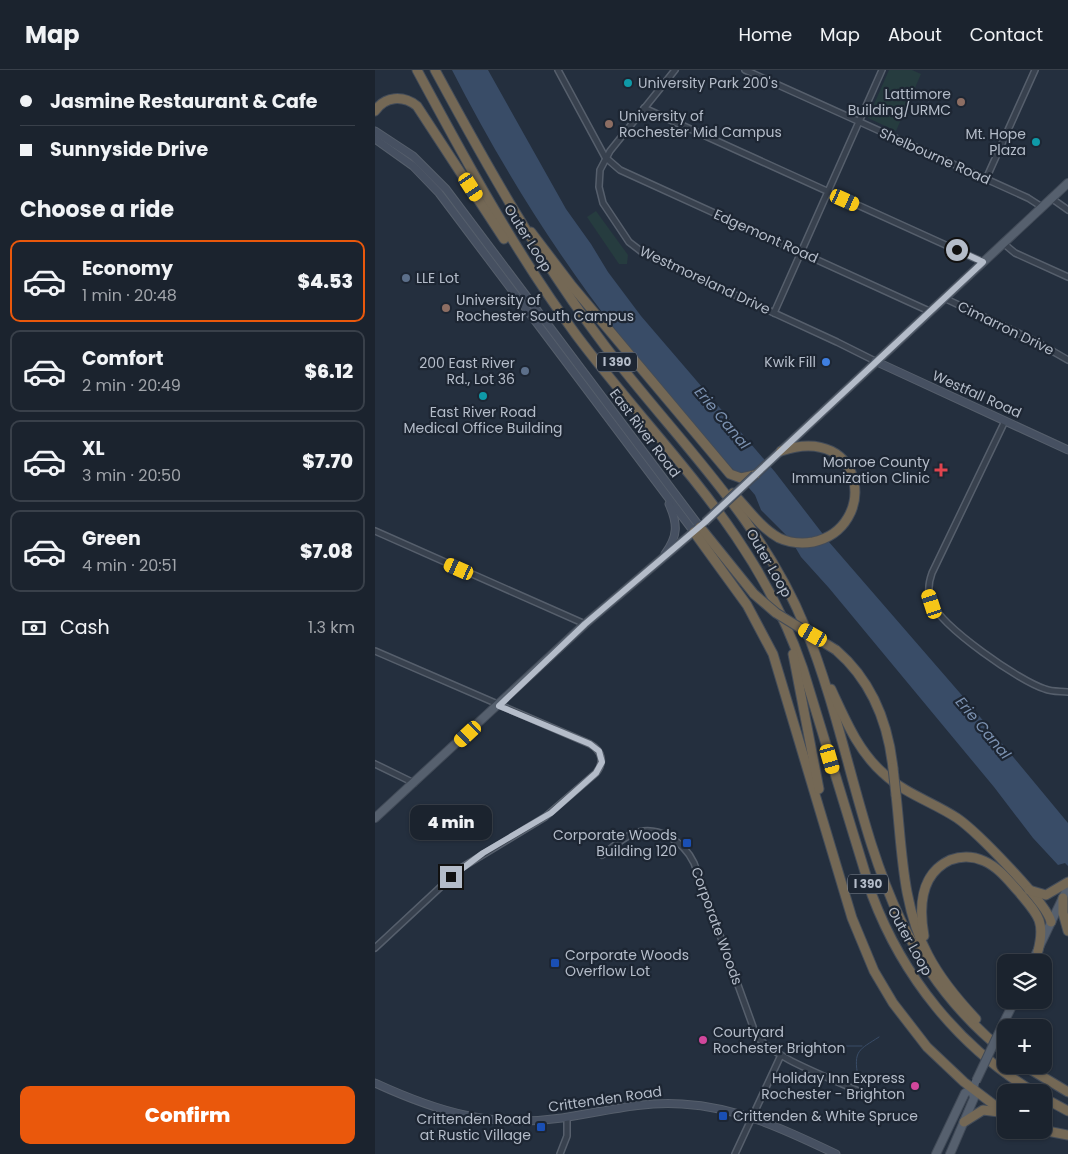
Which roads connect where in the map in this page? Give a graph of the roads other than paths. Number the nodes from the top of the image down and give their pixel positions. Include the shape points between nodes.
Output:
1 (417, 70) edge
2 (435, 70) edge
3 (558, 70) edge
4 (675, 70) edge
5 (745, 70) edge
6 (882, 70) edge
7 (1035, 70) edge
8 (645, 108) junction
9 (375, 111) edge
10 (859, 122) junction
11 (375, 131) edge
12 (375, 138) edge
13 (605, 157) junction
14 (986, 178) junction
15 (1068, 183) edge
16 (502, 192) junction
17 (828, 193) junction
18 (1051, 198) junction
19 (1042, 207) junction
20 (1068, 210) edge
21 (1003, 243) junction
22 (801, 252) junction
23 (983, 262) junction
24 (1068, 278) edge
25 (944, 298) junction
26 (929, 311) junction
27 (773, 312) junction
28 (582, 342) junction
29 (1068, 360) edge
30 (875, 361) junction
31 (1005, 421) junction
32 (673, 430) junction
33 (1068, 450) edge
34 (781, 451) junction
35 (755, 475) junction
36 (662, 490) junction
37 (699, 527) junction
38 (375, 531) edge
39 (663, 558) junction
40 (585, 624) junction
41 (787, 625) junction
42 (811, 643) junction
43 (375, 651) edge
44 (1068, 692) edge
45 (499, 706) junction
46 (375, 764) edge
47 (414, 783) junction
48 (375, 818) edge
49 (831, 846) junction
50 (602, 855) dead end
51 (1068, 882) edge
52 (1068, 887) edge
53 (1029, 890) junction
54 (1063, 898) junction
55 (1051, 922) junction
56 (1068, 931) edge
57 (375, 948) edge
58 (1038, 951) junction
59 (1036, 954) edge
60 (946, 982) junction
61 (1010, 1009) edge
62 (997, 1040) edge
63 (997, 1045) edge
64 (781, 1055) junction
65 (1038, 1074) edge
66 (375, 1083) edge
67 (1022, 1084) edge
68 (974, 1085) junction
69 (1068, 1092) edge
70 (864, 1094) dead end
71 (1052, 1102) edge
72 (997, 1107) edge
73 (997, 1111) edge
74 (1068, 1111) edge
75 (567, 1117) junction
76 (752, 1117) junction
77 (964, 1122) junction
78 (1052, 1132) edge
79 (1068, 1135) edge
80 (561, 1154) edge
81 (735, 1154) edge
82 (836, 1154) edge
83 (936, 1154) edge
84 (949, 1154) edge

1 - 28 highway, Outer Loop / I 390 via 502,224
2 - 16 highway, Outer Loop / I 390
3 - 13 street
4 - 8 street
5 - 10 street, Shelbourne Road
6 - 10 street
7 - 14 street
8 - 13 street
8 - 17 street
9 - 28 highway via 385,100 397,98 409,101 421,111 523,268
10 - 14 street, Shelbourne Road
10 - 17 street
11 - 37 street, East River Road via 413,156 446,189
12 - 36 street, East River Road via 413,166 439,193
13 - 22 street, Edgemont Road via 631,176
13 - 27 street, Westmoreland Drive via 599,180 601,198 635,248
14 - 19 street, Shelbourne Road
15 - 18 main road
16 - 32 highway, Outer Loop / I 390 via 573,304
16 - 35 highway via 573,286 730,474 741,478
17 - 22 street
17 - 23 street
18 - 19 main road
18 - 20 street
19 - 21 main road
21 - 23 main road
21 - 24 street via 1015,253
22 - 26 street, Edgemont Road
22 - 27 street
23 - 25 main road
25 - 26 main road
25 - 29 street, Cimarron Drive via 1028,337
26 - 30 main road
27 - 30 street, Westmoreland Drive
28 - 41 highway, Outer Loop / I 390 via 725,519 757,566
30 - 31 street, Westfall Road
30 - 34 main road
31 - 33 street, Westfall Road
31 - 44 street via 932,573 929,595 940,614 992,660 1046,690
32 - 34 highway via 767,530 787,541 807,543 831,535 847,519 853,506 855,491 844,459 817,446 798,446
32 - 42 highway, Outer Loop / I 390 via 733,502 761,542 789,591
34 - 35 main road
35 - 37 main road, bridge
36 - 37 street, East River Road
36 - 39 street via 677,528
37 - 39 main road
37 - 49 highway via 769,646
37 - 60 highway, bridge via 754,594 777,614 836,650 861,676 877,703 888,735 913,918 928,956
38 - 40 street
39 - 40 main road
40 - 45 main road
41 - 49 highway
41 - 67 highway, Outer Loop / I 390 via 809,686 862,869 891,939 921,989 951,1025 993,1064
42 - 53 highway via 848,726 870,760 905,791 966,824
42 - 63 highway, Outer Loop / I 390 via 876,861 896,914 940,987
43 - 45 street
45 - 47 main road
45 - 57 street via 593,746 601,755 601,767 545,817 461,868
46 - 47 street
47 - 48 main road
49 - 68 highway via 858,936 883,987 921,1040
50 - 64 street, Corporate Woods via 632,834 645,832 667,836 686,850 695,863 754,1030 766,1046
51 - 53 highway via 1046,894
52 - 54 main road
53 - 55 highway
54 - 55 main road
54 - 56 highway
55 - 58 main road
58 - 59 main road
58 - 60 highway via 1042,931 1040,918 1010,882 983,860 956,858 932,874 921,906 927,946
60 - 62 highway
61 - 68 main road, bridge
64 - 70 street, Corporate Woods
64 - 76 street
65 - 69 highway
66 - 75 street, Crittenden Road via 424,1105 471,1118 517,1122
68 - 72 highway
68 - 77 main road via 974,1098
68 - 83 main road via 965,1093
71 - 74 highway
73 - 77 highway via 983,1110
75 - 76 street, Crittenden Road via 624,1106 668,1103 712,1107
75 - 80 street via 567,1136
76 - 81 street
76 - 82 street, Crittenden Road
77 - 84 main road
78 - 79 highway

